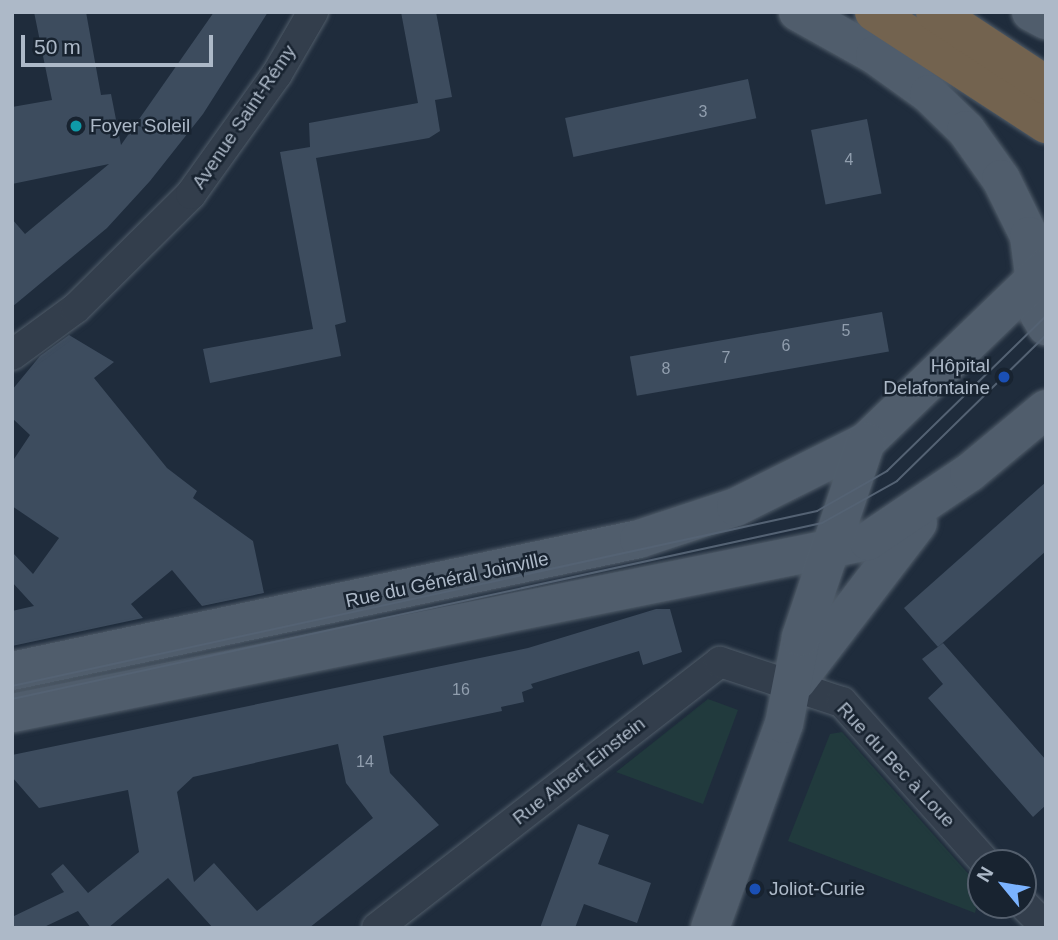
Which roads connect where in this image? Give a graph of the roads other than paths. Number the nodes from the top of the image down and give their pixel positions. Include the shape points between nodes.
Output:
1 (313, 12) edge
2 (798, 12) edge
3 (874, 12) edge
4 (935, 12) edge
5 (1031, 12) edge
6 (1046, 20) edge
7 (1046, 85) edge
8 (1046, 124) edge
9 (1039, 274) edge
10 (1046, 326) edge
11 (12, 355) edge
12 (1046, 409) edge
13 (866, 442) junction
14 (969, 473) junction
15 (827, 553) junction
16 (12, 671) edge
17 (794, 685) junction
18 (12, 713) edge
19 (973, 849) edge
20 (377, 928) edge
21 (710, 928) edge

1 - 11 street, Avenue Saint-Rémy via 270,85 191,194 76,308
2 - 9 main road via 875,55 929,94 966,130 1002,179 1029,236
3 - 8 highway
4 - 7 highway
5 - 6 main road
9 - 10 main road
9 - 13 main road
12 - 14 main road
13 - 15 main road
13 - 16 main road, Rue du Général Joinville via 757,498 639,539
14 - 15 main road via 890,530
14 - 17 main road via 912,529
15 - 17 main road via 801,637
15 - 18 main road via 224,666
17 - 19 street, Rue du Bec à Loue via 842,702
17 - 20 street, Rue Albert Einstein via 720,662
17 - 21 main road

